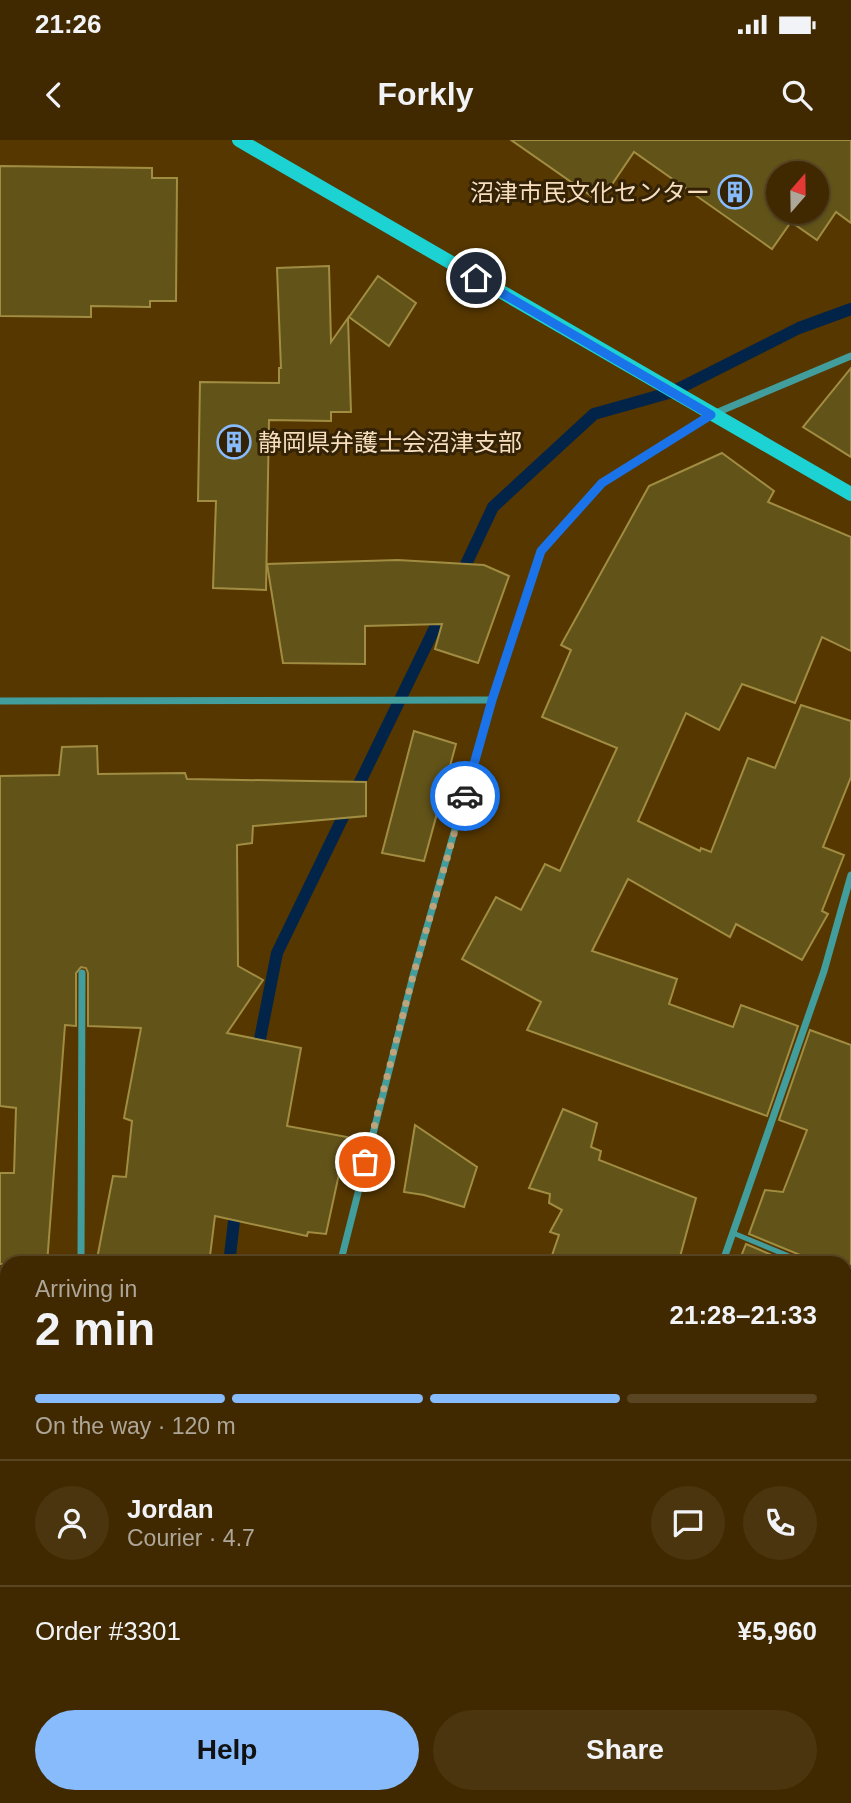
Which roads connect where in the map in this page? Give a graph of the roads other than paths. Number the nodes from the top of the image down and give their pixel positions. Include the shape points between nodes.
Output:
1 (239, 140) edge
2 (851, 356) edge
3 (711, 415) junction
4 (851, 494) edge
5 (492, 700) junction
6 (0, 701) edge
7 (851, 875) edge
8 (82, 973) dead end
9 (733, 1233) junction
10 (81, 1256) edge
11 (342, 1256) edge
12 (725, 1256) edge
13 (789, 1256) edge

1 - 3 street
2 - 3 street
3 - 4 street
3 - 5 street via 602,483 541,551
5 - 6 street
5 - 11 street via 413,976
7 - 9 street via 824,971
8 - 10 street
9 - 12 street
9 - 13 lane

